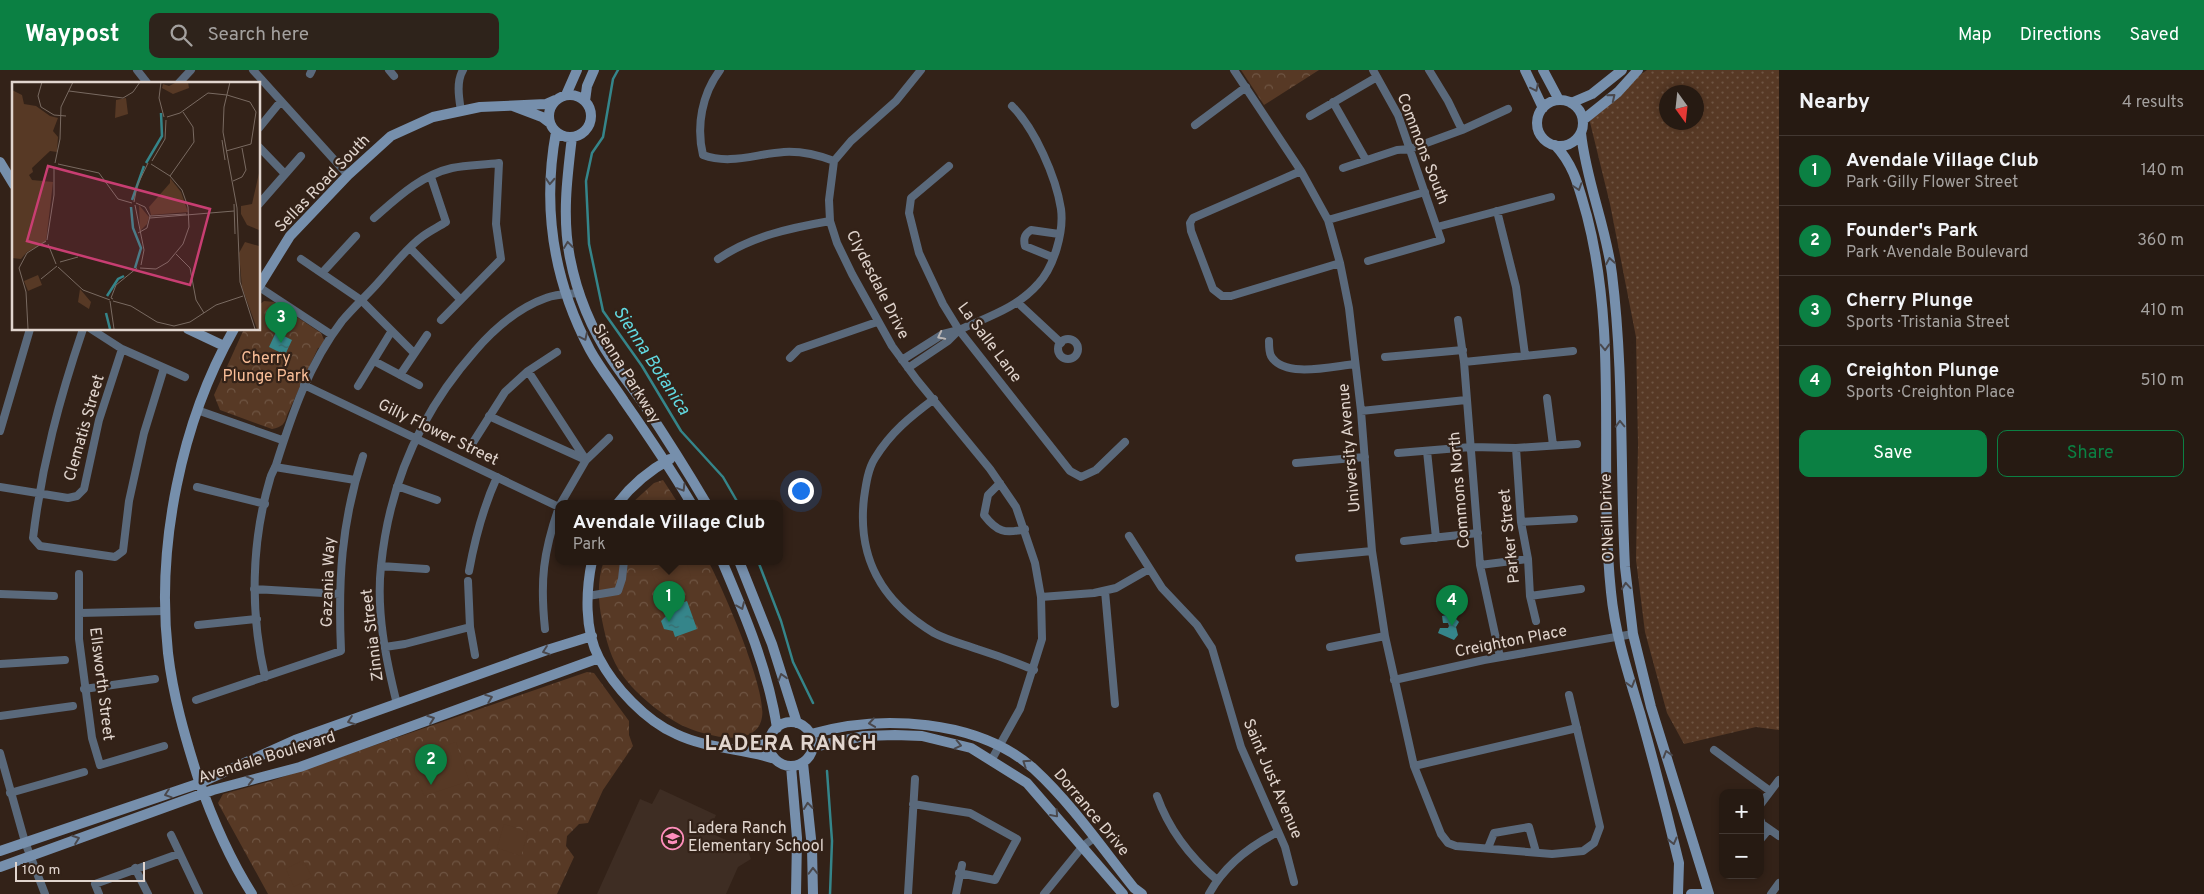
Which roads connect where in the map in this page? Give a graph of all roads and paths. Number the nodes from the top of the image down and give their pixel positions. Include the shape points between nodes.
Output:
1 (136, 70) edge
2 (191, 70) edge
3 (253, 70) edge
4 (463, 70) edge
5 (577, 70) edge
6 (594, 70) edge
7 (720, 70) edge
8 (921, 70) edge
9 (1234, 70) edge
10 (1429, 70) edge
11 (1525, 70) edge
12 (1543, 70) edge
13 (1622, 70) edge
14 (1638, 70) edge
15 (1375, 73) edge
16 (146, 82) edge
17 (180, 82) edge
18 (1246, 87) junction
19 (566, 95) junction
20 (555, 100) junction
21 (1559, 100) junction
22 (281, 101) junction
23 (585, 101) junction
24 (1334, 102) junction
25 (1571, 102) junction
26 (512, 106) junction
27 (1012, 106) dead end
28 (1543, 108) junction
29 (1508, 109) dead end
30 (461, 111) junction
31 (1310, 116) dead end
32 (1583, 120) junction
33 (550, 123) junction
34 (1195, 125) dead end
35 (260, 127) edge
36 (1462, 130) junction
37 (556, 132) junction
38 (1580, 134) junction
39 (572, 137) junction
40 (1555, 145) junction
41 (260, 148) edge
42 (1410, 149) junction
43 (301, 156) dead end
44 (1366, 160) junction
45 (834, 161) junction
46 (0, 162) edge
47 (949, 166) dead end
48 (1343, 168) dead end
49 (1301, 172) junction
50 (285, 174) junction
51 (348, 174) junction
52 (431, 177) junction
53 (12, 182) edge
54 (1425, 192) junction
55 (1551, 197) dead end
56 (260, 203) edge
57 (1497, 211) junction
58 (374, 218) dead end
59 (1328, 220) junction
60 (830, 221) junction
61 (1437, 227) junction
62 (1059, 234) junction
63 (356, 236) dead end
64 (410, 248) junction
65 (1052, 257) junction
66 (301, 259) dead end
67 (718, 259) dead end
68 (1368, 261) dead end
69 (1340, 262) junction
70 (322, 273) junction
71 (260, 284) edge
72 (260, 287) edge
73 (580, 292) junction
74 (566, 294) junction
75 (460, 299) junction
76 (361, 300) junction
77 (1018, 302) junction
78 (440, 320) dead end
79 (1458, 320) dead end
80 (877, 322) junction
81 (30, 330) edge
82 (83, 330) edge
83 (92, 330) edge
84 (190, 330) edge
85 (233, 330) edge
86 (959, 330) junction
87 (391, 332) junction
88 (427, 335) dead end
89 (332, 336) junction
90 (1269, 341) dead end
91 (1061, 343) dead end
92 (224, 346) junction
93 (122, 349) junction
94 (1463, 350) junction
95 (1573, 351) dead end
96 (414, 352) junction
97 (557, 352) dead end
98 (1526, 355) junction
99 (1385, 357) dead end
100 (790, 358) dead end
101 (902, 360) junction
102 (374, 361) junction
103 (1464, 362) junction
104 (1355, 364) junction
105 (164, 368) junction
106 (908, 368) junction
107 (528, 371) junction
108 (400, 375) junction
109 (185, 377) dead end
110 (304, 384) junction
111 (419, 385) dead end
112 (358, 386) dead end
113 (1547, 398) dead end
114 (934, 399) junction
115 (1466, 400) junction
116 (197, 410) junction
117 (1361, 411) junction
118 (489, 416) junction
119 (0, 431) edge
120 (416, 437) junction
121 (609, 438) dead end
122 (282, 440) junction
123 (1125, 442) dead end
124 (472, 444) dead end
125 (1577, 444) dead end
126 (1553, 445) junction
127 (1471, 447) junction
128 (1516, 448) junction
129 (1427, 451) junction
130 (1398, 453) dead end
131 (678, 454) junction
132 (362, 456) dead end
133 (1365, 457) junction
134 (586, 460) junction
135 (665, 462) junction
136 (1296, 463) dead end
137 (275, 467) junction
138 (497, 477) junction
139 (355, 480) junction
140 (1000, 482) junction
141 (397, 486) junction
142 (0, 487) edge
143 (198, 487) dead end
144 (39, 493) junction
145 (437, 500) dead end
146 (563, 500) edge
147 (620, 500) edge
148 (689, 500) edge
149 (704, 500) edge
150 (265, 504) junction
151 (555, 505) edge
152 (1574, 519) dead end
153 (555, 520) edge
154 (1521, 522) junction
155 (1025, 529) junction
156 (1478, 533) junction
157 (1129, 536) dead end
158 (1436, 538) junction
159 (1404, 540) dead end
160 (1372, 551) junction
161 (1299, 558) dead end
162 (1528, 559) junction
163 (591, 565) edge
164 (624, 565) edge
165 (724, 565) edge
166 (740, 565) edge
167 (1480, 565) junction
168 (381, 566) junction
169 (426, 569) dead end
170 (1149, 569) junction
171 (469, 571) dead end
172 (80, 574) dead end
173 (468, 581) dead end
174 (254, 589) junction
175 (1581, 590) dead end
176 (1105, 591) junction
177 (0, 594) edge
178 (340, 594) junction
179 (54, 596) dead end
180 (588, 596) junction
181 (1530, 596) junction
182 (1041, 597) junction
183 (165, 611) junction
184 (80, 613) junction
185 (256, 619) junction
186 (1536, 621) dead end
187 (198, 625) dead end
188 (470, 627) junction
189 (545, 630) dead end
190 (1633, 634) junction
191 (592, 636) junction
192 (1385, 636) junction
193 (1618, 637) junction
194 (386, 647) junction
195 (1330, 647) dead end
196 (475, 655) dead end
197 (1500, 657) junction
198 (599, 658) junction
199 (65, 660) dead end
200 (0, 664) edge
201 (1034, 670) junction
202 (265, 677) junction
203 (155, 679) dead end
204 (1394, 680) junction
205 (84, 689) junction
206 (1569, 694) dead end
207 (196, 700) dead end
208 (397, 704) junction
209 (1115, 704) dead end
210 (73, 706) dead end
211 (0, 716) edge
212 (797, 723) junction
213 (777, 728) junction
214 (1577, 728) junction
215 (811, 734) junction
216 (770, 738) junction
217 (164, 746) dead end
218 (1000, 746) junction
219 (813, 747) junction
220 (742, 750) junction
221 (1714, 750) dead end
222 (0, 753) edge
223 (775, 759) junction
224 (992, 760) junction
225 (803, 763) junction
226 (791, 766) junction
227 (1414, 766) junction
228 (84, 772) dead end
229 (916, 780) dead end
230 (1779, 780) edge
231 (202, 788) junction
232 (1770, 791) junction
233 (10, 793) junction
234 (1157, 796) dead end
235 (1764, 799) edge
236 (913, 804) junction
237 (1764, 825) edge
238 (1769, 829) junction
239 (1278, 832) junction
240 (171, 835) dead end
241 (1764, 835) edge
242 (1779, 836) edge
243 (1094, 838) junction
244 (25, 842) junction
245 (1083, 846) junction
246 (1488, 848) junction
247 (0, 851) edge
248 (1536, 852) junction
249 (178, 854) junction
250 (31, 856) junction
251 (0, 867) edge
252 (135, 868) junction
253 (1216, 880) junction
254 (1294, 882) dead end
255 (1779, 883) edge
256 (45, 894) edge
257 (99, 894) edge
258 (148, 894) edge
259 (199, 894) edge
260 (252, 894) edge
261 (796, 894) edge
262 (813, 894) edge
263 (908, 894) edge
264 (956, 894) edge
265 (1044, 894) edge
266 (1123, 894) edge
267 (1142, 894) edge
268 (1209, 894) edge
269 (1678, 894) edge
270 (1691, 894) edge
271 (1702, 894) edge
272 (1709, 894) edge
273 (1771, 894) edge

1 - 16 street
2 - 17 street
3 - 22 street
4 - 30 street via 459,92
5 - 19 street
6 - 23 street
7 - 45 street via 703,104 699,136 702,155 736,160 784,152 816,154
8 - 45 street via 896,101 850,141
9 - 18 street, University Avenue
10 - 36 street
11 -> 28 street
12 - 21 street
13 - 25 street via 1592,94
32 -> 14 street via 1618,92
15 - 24 street
15 - 42 street, Commons South via 1398,115
18 - 34 street
18 - 49 street, University Avenue
19 - 20 street
19 - 23 street
20 - 26 street, Sellas Road South via 546,104
20 - 33 street via 549,110
21 - 25 street
21 - 28 street
22 - 35 street
22 - 51 street
23 - 39 street via 591,120 584,132
24 - 31 street
24 - 44 street
25 - 32 street
26 - 30 street, Sellas Road South
26 - 33 street, Sellas Road South
27 - 62 street via 1032,130 1056,191 1061,210
28 - 40 street, O'Neill Drive via 1537,122 1538,130 1542,137
29 - 36 street
30 - 51 street, Sellas Road South via 433,118 391,136
32 - 38 street, O'Neill Drive
33 - 37 street
36 - 42 street
37 - 39 street
37 -> 74 street, Sienna Parkway via 551,160 550,218 552,240
38 - 40 street via 1570,143
190 -> 38 street, O'Neill Drive via 1625,567 1614,296 1605,232
73 -> 39 street, Sienna Parkway via 570,258 566,225 565,189
40 -> 193 street, O'Neill Drive via 1567,158 1573,172 1594,243 1604,324 1608,537 1611,593
41 - 50 street
42 - 44 street
42 - 54 street, Commons South
43 - 50 street
44 - 48 street
45 - 60 street, Clydesdale Drive
46 - 53 street
47 - 86 street, La Salle Lane via 911,198 909,213 919,253
49 - 59 street, University Avenue
49 - 69 street via 1193,218 1190,231 1213,289 1222,296 1231,296
50 - 56 street
51 - 71 street, Sellas Road South via 290,236
52 - 58 street via 407,189
52 - 64 street via 446,222
52 - 75 street via 451,168 499,163 496,224 501,259
54 - 59 street
54 - 61 street, Commons South
55 - 57 street
57 - 61 street
57 - 98 street via 1516,286
59 - 69 street, University Avenue
60 - 67 street via 784,229 735,248
60 - 80 street, Clydesdale Drive via 837,243
61 - 68 street, Commons South via 1441,240
62 - 65 street
62 - 65 street via 1031,230 1024,240 1025,246
63 - 70 street
64 - 75 street
64 - 76 street
65 - 77 street via 1038,284
66 - 70 street
69 - 104 street, University Avenue
70 - 76 street
72 - 89 street
73 - 74 street, Zinnia Street
73 - 131 street, Sienna Parkway via 593,327 611,359
74 - 120 street, Zinnia Street via 548,297 523,309 492,332 444,388
74 -> 135 street, Sienna Parkway via 591,352
75 - 78 street
76 - 87 street
76 - 89 street
77 - 86 street
77 - 91 street
79 - 94 street, Commons North
80 - 100 street via 799,349
80 - 101 street, Clydesdale Drive
81 - 119 street
82 - 144 street via 61,394
83 - 93 street
84 - 92 street
85 - 92 street
86 -> 101 street via 943,334
86 - 106 street
86 - 123 street, La Salle Lane via 1070,471 1081,477 1096,470
87 - 96 street
87 - 102 street
88 - 96 street
89 - 110 street
90 - 104 street via 1270,356 1280,366 1292,370
92 - 116 street
93 - 105 street
93 - 144 street, Clematis Street via 99,420 84,488 77,496 68,498
94 - 99 street
94 - 103 street, Commons North
95 - 98 street
96 - 108 street
97 - 107 street
98 - 103 street
101 - 106 street, Clydesdale Drive
102 - 108 street
102 - 112 street
103 - 115 street, Commons North
104 - 117 street, University Avenue
105 - 109 street
105 - 144 street via 144,433 129,501 123,551 115,557 40,546 33,538
106 - 114 street, Clydesdale Drive
107 - 118 street via 505,392
107 - 134 street
108 - 111 street
110 - 120 street, Gilly Flower Street
110 - 122 street
113 - 126 street
114 - 140 street, Clydesdale Drive
114 - 201 street via 903,421 874,459 866,482 863,512 868,560 895,604 935,634
115 - 117 street
115 - 127 street, Commons North
116 - 122 street
116 - 183 street via 181,464 172,511
117 - 133 street, University Avenue
118 - 124 street
118 - 134 street
120 - 138 street, Gilly Flower Street
120 - 141 street, Zinnia Street
121 - 134 street
122 - 137 street
125 - 126 street
126 - 128 street
127 - 128 street
127 - 129 street
127 - 156 street, Commons North
128 - 154 street, Parker Street
129 - 130 street
129 - 158 street
131 - 135 street
131 - 149 street, Sienna Parkway
132 - 139 street, Gazania Way
133 - 136 street
133 - 160 street, University Avenue
134 - 146 street
135 - 147 street via 628,490
135 -> 148 street, Sienna Parkway
137 - 139 street
137 - 150 street
138 - 151 street, Gilly Flower Street
138 - 171 street via 476,532
139 - 178 street, Gazania Way via 341,549
140 - 155 street, Clydesdale Drive
140 - 155 street via 988,495 984,515 1000,530 1012,533
141 - 145 street
141 - 168 street, Zinnia Street
142 - 144 street, Clematis Street
143 - 150 street
150 - 174 street
152 - 154 street
153 - 189 street via 542,571
154 - 162 street, Parker Street
155 - 182 street, Clydesdale Drive
156 - 158 street
156 - 167 street, Commons North
157 - 170 street, Saint Just Avenue
158 - 159 street
160 - 161 street
160 - 192 street, University Avenue
162 - 167 street
162 - 181 street, Parker Street
163 - 180 street
164 - 180 street via 618,591
165 -> 213 street via 751,628 768,682
212 -> 166 street via 772,644
167 - 197 street, Commons North
168 - 169 street
168 - 194 street, Zinnia Street via 380,601
170 - 176 street
170 - 239 street, Saint Just Avenue via 1197,625 1212,648 1241,747
172 - 184 street, Ellsworth Street
173 - 188 street
174 - 178 street
174 - 185 street
175 - 181 street
176 - 182 street
176 - 209 street
177 - 179 street
178 - 202 street, Gazania Way via 341,651
180 - 191 street
181 - 186 street, Parker Street
182 - 201 street, Clydesdale Drive via 1042,639
183 - 184 street
183 - 231 street via 177,705
184 - 205 street, Ellsworth Street
185 - 187 street
185 - 202 street
188 - 194 street
188 - 196 street
190 - 193 street, Creighton Place
272 -> 190 street, O'Neill Drive via 1651,706
191 - 198 street
191 -> 208 street, Avendale Boulevard
192 - 195 street
192 - 204 street, University Avenue
193 - 197 street, Creighton Place
193 -> 269 street, O'Neill Drive via 1679,863
194 - 208 street, Zinnia Street
197 - 204 street, Creighton Place
198 - 220 street via 638,708 662,726 694,741
231 -> 198 street, Avendale Boulevard via 300,767
199 - 200 street
201 - 218 street, Clydesdale Drive via 1020,709
202 - 207 street
203 - 205 street
204 - 227 street, University Avenue
205 - 217 street, Ellsworth Street via 100,765
206 - 214 street
208 -> 231 street, Avendale Boulevard via 295,740
210 - 211 street
212 - 213 street via 790,722
212 - 215 street
213 - 216 street
214 - 227 street
214 - 248 street via 1600,826 1594,843 1583,850 1552,854
218 -> 215 street, Dorrance Drive via 940,726 889,722
215 - 219 street
216 - 220 street
216 - 223 street via 770,749
218 - 224 street, Clydesdale Drive
243 -> 218 street, Dorrance Drive via 1033,768
219 -> 224 street, Dorrance Drive via 864,736 895,734 922,736 971,748
219 - 225 street
220 - 223 street
221 - 232 street
222 - 233 street
223 - 226 street
224 -> 245 street, Dorrance Drive via 1028,783
225 - 226 street
262 -> 225 street via 812,848
226 - 261 street via 797,838
227 - 246 street, University Avenue via 1441,834 1448,843
228 - 233 street
229 - 236 street
230 - 232 street
231 -> 244 street, Avendale Boulevard
250 -> 231 street, Avendale Boulevard
231 - 260 street via 225,845
232 - 235 street
233 - 244 street
234 - 253 street via 1186,850
236 - 263 street
236 - 264 street via 970,813 1017,839 995,880 961,869
237 - 238 street
238 - 241 street
238 - 242 street
239 - 253 street via 1258,842
239 - 254 street, Saint Just Avenue via 1286,847
240 - 249 street
243 - 245 street
243 - 267 street, Dorrance Drive
244 - 247 street, Avendale Boulevard
244 - 250 street
245 - 265 street
245 - 266 street, Dorrance Drive
246 - 248 street
246 - 248 street via 1494,834 1529,827
249 - 252 street
249 - 259 street
250 - 251 street, Avendale Boulevard
250 - 256 street
252 - 257 street via 95,884
252 - 258 street
253 - 268 street
255 - 273 street
270 - 271 street

